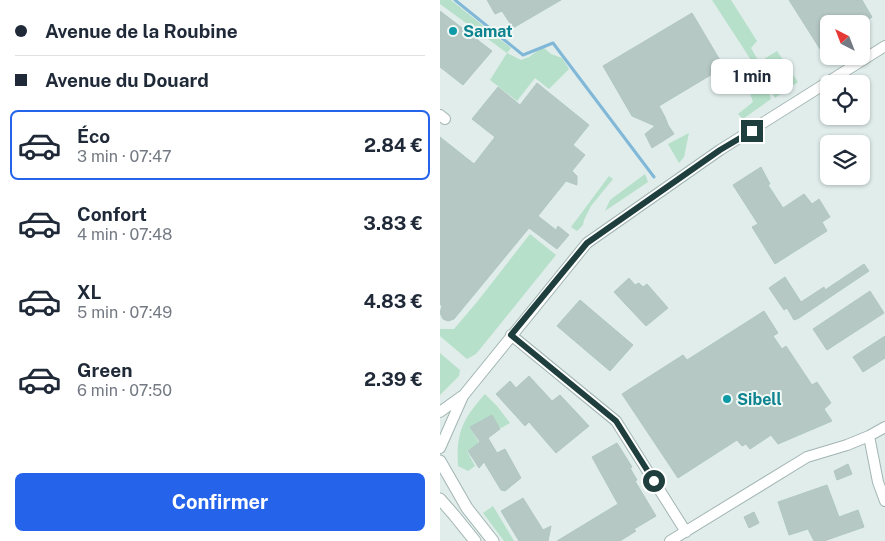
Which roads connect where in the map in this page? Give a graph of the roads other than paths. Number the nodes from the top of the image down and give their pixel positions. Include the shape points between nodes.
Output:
1 (885, 46) edge
2 (511, 335) junction
3 (463, 396) junction
4 (440, 412) edge
5 (885, 426) edge
6 (869, 436) junction
7 (440, 448) edge
8 (440, 461) edge
9 (440, 500) edge
10 (885, 500) edge
11 (686, 532) junction
12 (476, 541) edge
13 (493, 541) edge
14 (670, 541) edge

1 - 2 street via 720,150 587,243
2 - 3 street
2 - 11 street via 616,421
3 - 4 street
3 - 7 street
5 - 6 street
6 - 10 street
6 - 11 street via 807,457
8 - 13 street via 467,508
9 - 12 street
11 - 14 street

